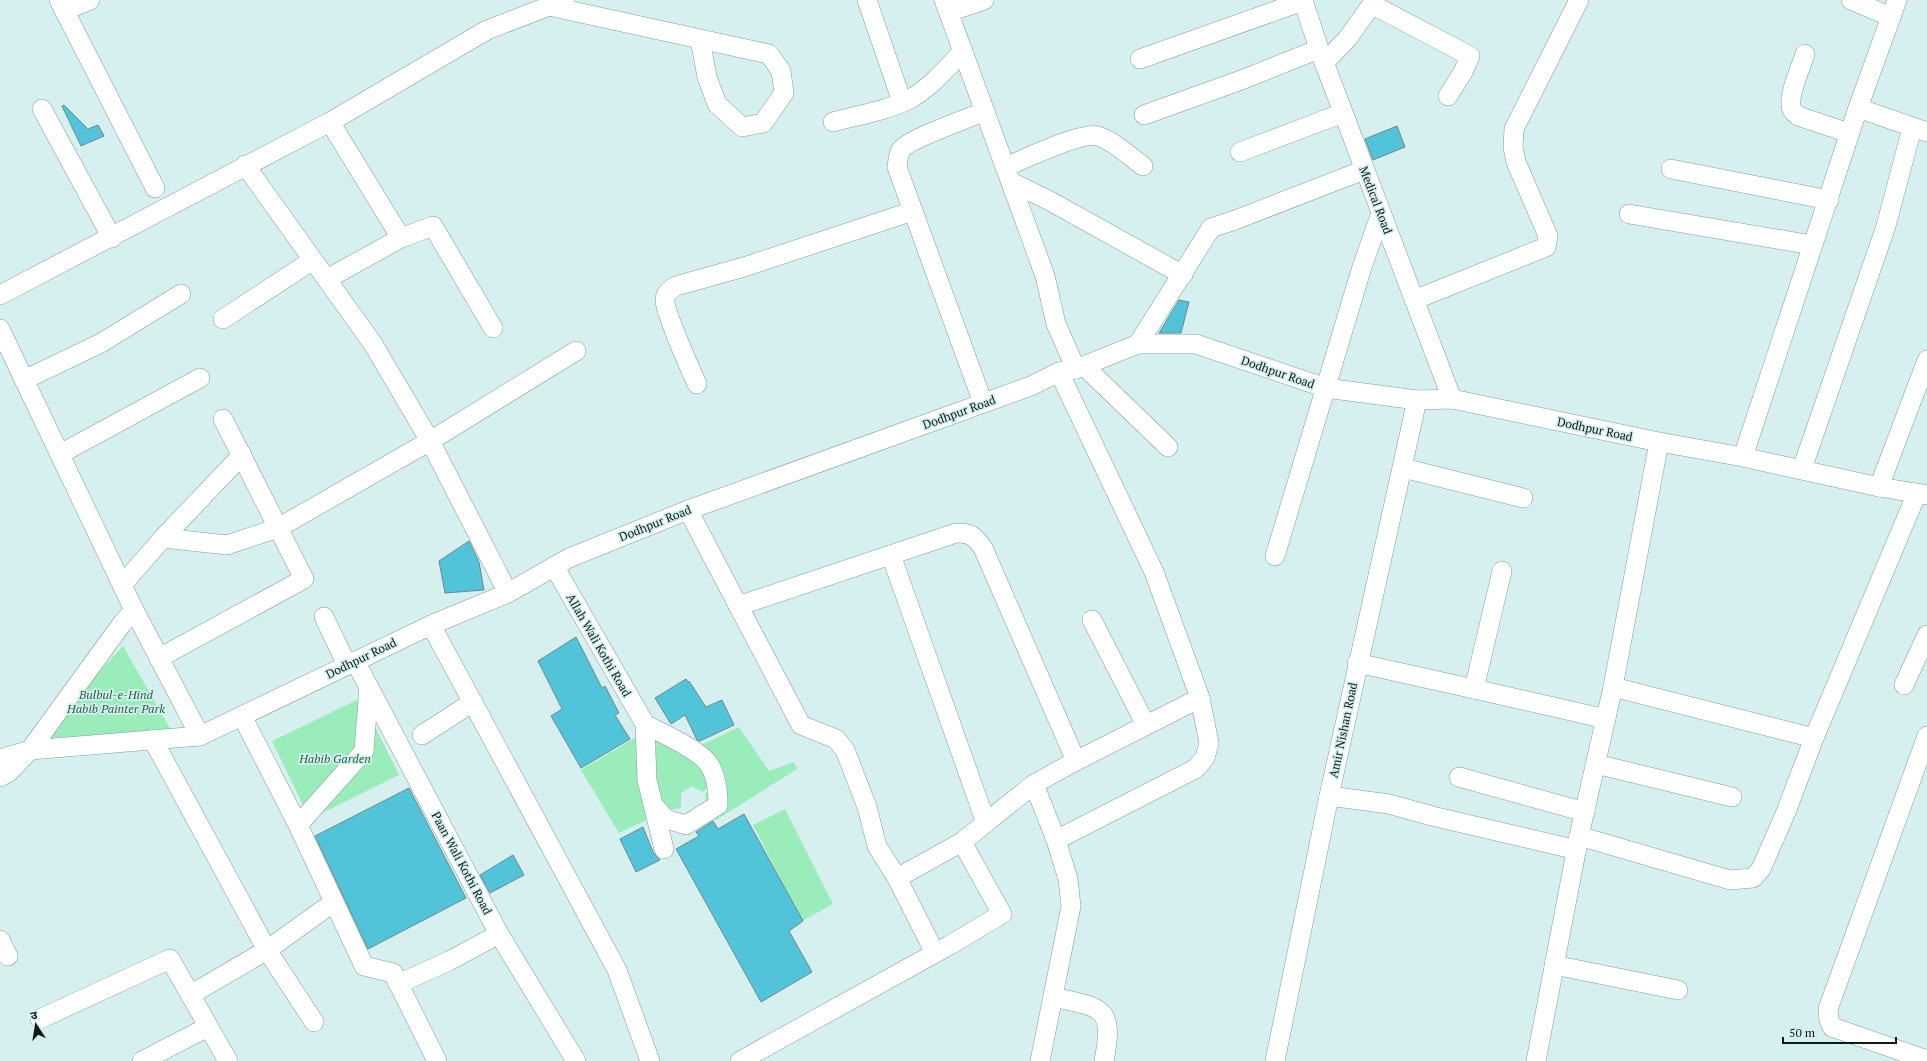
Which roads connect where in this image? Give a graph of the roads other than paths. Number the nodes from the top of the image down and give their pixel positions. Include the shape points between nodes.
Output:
1 (90, 0) edge
2 (867, 0) edge
3 (984, 0) edge
4 (1303, 0) edge
5 (1579, 0) edge
6 (1851, 0) edge
7 (557, 3) edge
8 (1374, 3) edge
9 (62, 5) edge
10 (946, 6) edge
11 (1894, 9) edge
12 (700, 39) junction
13 (963, 52) junction
14 (1805, 54) dead end
15 (1321, 56) junction
16 (1140, 59) dead end
17 (1448, 96) dead end
18 (902, 102) junction
19 (1858, 108) junction
20 (42, 109) dead end
21 (985, 111) junction
22 (1343, 113) junction
23 (1144, 115) dead end
24 (330, 122) junction
25 (833, 122) dead end
26 (1920, 130) edge
27 (1848, 133) junction
28 (1240, 152) dead end
29 (246, 165) junction
30 (1143, 166) dead end
31 (1670, 169) dead end
32 (1364, 170) junction
33 (1008, 174) junction
34 (155, 188) dead end
35 (1829, 200) junction
36 (913, 211) junction
37 (1380, 213) junction
38 (1629, 214) dead end
39 (112, 238) junction
40 (401, 238) junction
41 (1812, 245) junction
42 (313, 260) junction
43 (1183, 275) junction
44 (327, 279) junction
45 (181, 294) dead end
46 (0, 295) edge
47 (1414, 300) junction
48 (223, 319) dead end
49 (493, 328) dead end
50 (0, 329) edge
51 (1138, 344) junction
52 (576, 351) dead end
53 (1927, 360) edge
54 (1073, 369) junction
55 (200, 378) dead end
56 (24, 380) junction
57 (697, 384) dead end
58 (1326, 388) junction
59 (1452, 399) junction
60 (1417, 400) junction
61 (983, 403) junction
62 (223, 418) dead end
63 (430, 441) junction
64 (1659, 442) junction
65 (1168, 447) dead end
66 (60, 454) junction
67 (242, 455) junction
68 (1743, 457) junction
69 (1403, 468) junction
70 (1802, 469) junction
71 (1879, 487) junction
72 (1922, 494) edge
73 (1523, 498) dead end
74 (688, 510) junction
75 (278, 528) junction
76 (163, 538) junction
77 (891, 555) junction
78 (1275, 556) dead end
79 (554, 566) junction
80 (1502, 571) dead end
81 (122, 585) junction
82 (508, 593) junction
83 (738, 606) junction
84 (134, 610) junction
85 (324, 617) dead end
86 (1092, 620) dead end
87 (431, 624) junction
88 (1927, 635) edge
89 (159, 658) junction
90 (351, 663) junction
91 (1358, 663) junction
92 (1904, 685) dead end
93 (370, 687) junction
94 (1613, 687) junction
95 (1474, 689) junction
96 (1200, 698) junction
97 (473, 702) junction
98 (242, 716) junction
99 (1606, 719) junction
100 (645, 724) junction
101 (1146, 725) junction
102 (422, 735) dead end
103 (200, 736) junction
104 (1927, 736) edge
105 (1814, 738) junction
106 (153, 740) junction
107 (30, 750) junction
108 (0, 759) edge
109 (1076, 761) junction
110 (1596, 764) junction
111 (0, 777) edge
112 (1459, 777) dead end
113 (1034, 784) junction
114 (1329, 796) junction
115 (1732, 797) dead end
116 (653, 804) junction
117 (1585, 812) junction
118 (986, 823) junction
119 (298, 825) junction
120 (1056, 840) junction
121 (962, 842) junction
122 (1578, 843) junction
123 (664, 849) dead end
124 (897, 878) junction
125 (334, 902) junction
126 (499, 934) junction
127 (267, 950) junction
128 (935, 953) junction
129 (1554, 965) junction
130 (398, 984) junction
131 (1678, 990) dead end
132 (190, 995) junction
133 (1053, 997) junction
134 (40, 1019) dead end
135 (314, 1022) dead end
136 (208, 1027) junction
137 (149, 1059) edge
138 (1927, 1060) edge
139 (228, 1061) edge
140 (437, 1061) edge
141 (576, 1061) edge
142 (650, 1061) edge
143 (740, 1061) edge
144 (1040, 1061) edge
145 (1104, 1061) edge
146 (1275, 1061) edge
147 (1536, 1061) edge

1 - 9 street
2 - 18 street
3 - 10 street
4 - 15 street, Medical Road
4 - 16 street
5 - 47 street via 1514,129 1513,147 1516,162 1548,236 1546,246
6 - 11 street
7 - 12 street
7 - 24 street via 488,30
8 - 15 street via 1348,38
8 - 17 street via 1470,56
9 - 34 street
10 - 13 street
11 - 19 street
12 - 12 street via 770,54 781,71 784,93 763,123 742,127 717,104 707,77
13 - 18 street via 936,78
13 - 21 street
14 - 27 street via 1792,96 1793,111 1798,116
15 - 22 street, Medical Road
15 - 23 street via 1244,79
18 - 25 street
19 - 26 street
19 - 27 street
20 - 39 street
21 - 33 street
21 - 36 street via 902,148 898,156 898,167
22 - 28 street
22 - 32 street, Medical Road
24 - 29 street
24 - 40 street
26 - 70 street
27 - 35 street
29 - 39 street
29 - 42 street
30 - 33 street via 1096,135 1072,140
31 - 35 street
32 - 37 street, Medical Road
32 - 43 street via 1211,228
33 - 43 street
33 - 54 street via 1046,276 1056,324
35 - 41 street
36 - 57 street via 744,267 676,286 669,291 665,300 668,313
36 - 61 street
37 - 47 street, Medical Road
37 - 58 street
38 - 41 street
39 - 46 street
40 - 44 street
40 - 49 street via 433,226
41 - 68 street
42 - 44 street
42 - 48 street
43 - 51 street
44 - 63 street via 373,344
45 - 56 street via 101,343
47 - 59 street, Medical Road
50 - 56 street
51 - 54 street, Dodhpur Road
51 - 58 street, Dodhpur Road via 1196,344
52 - 63 street
53 - 71 street
54 - 61 street, Dodhpur Road
54 - 65 street
54 - 96 street via 1154,572
55 - 66 street
56 - 66 street
58 - 60 street, Dodhpur Road
58 - 78 street
59 - 60 street, Dodhpur Road
59 - 64 street, Dodhpur Road
60 - 69 street, Amir Nishan Road
61 - 74 street, Dodhpur Road
62 - 67 street
63 - 75 street
63 - 82 street
64 - 68 street, Dodhpur Road
64 - 94 street
66 - 81 street
67 - 75 street
67 - 76 street
68 - 70 street, Dodhpur Road
69 - 73 street
69 - 91 street, Amir Nishan Road
70 - 71 street, Dodhpur Road
71 - 72 street, Dodhpur Road
72 - 105 street
74 - 79 street, Dodhpur Road
74 - 83 street
75 - 76 street via 227,545
75 - 89 street via 304,579
76 - 81 street
77 - 83 street
77 - 109 street via 956,533 966,532 974,536 983,548
77 - 118 street
79 - 82 street, Dodhpur Road
79 - 100 street, Allah Wali Kothi Road
80 - 95 street
81 - 84 street
82 - 87 street, Dodhpur Road
83 - 124 street via 801,724 836,739 845,750 867,807 877,846
84 - 89 street
84 - 107 street
85 - 90 street, Paan Wali Kothi Road
86 - 101 street
87 - 90 street, Dodhpur Road
87 - 97 street
88 - 92 street
89 - 103 street
90 - 93 street, Paan Wali Kothi Road
90 - 98 street, Dodhpur Road
91 - 95 street
91 - 114 street, Amir Nishan Road
93 - 119 street via 364,751
93 - 126 street, Paan Wali Kothi Road
94 - 99 street
94 - 105 street
95 - 99 street
96 - 101 street
96 - 120 street via 1209,743 1205,758 1195,769
97 - 102 street
97 - 142 street via 617,970
98 - 103 street, Dodhpur Road
98 - 119 street
99 - 110 street
100 - 116 street, Allah Wali Kothi Road via 647,780
100 - 116 street via 698,754 708,763 718,793 718,804 686,825 666,818
101 - 109 street
103 - 106 street, Dodhpur Road
104 - 138 street via 1828,1009 1832,1027
105 - 122 street via 1774,841 1761,869 1753,878 1730,880
106 - 107 street, Dodhpur Road
106 - 127 street
107 - 108 street, Dodhpur Road
107 - 111 street via 9,772
109 - 113 street
110 - 115 street
110 - 117 street
112 - 117 street
113 - 118 street
113 - 120 street
114 - 122 street via 1389,804 1432,816
114 - 146 street, Amir Nishan Road
116 - 123 street, Allah Wali Kothi Road
117 - 122 street
118 - 121 street
119 - 125 street
120 - 133 street via 1068,879 1071,906
121 - 124 street
121 - 128 street via 1002,914
122 - 129 street
124 - 128 street
125 - 127 street
125 - 130 street via 364,966 393,973
126 - 130 street via 449,961
126 - 141 street, Paan Wali Kothi Road
127 - 132 street
127 - 135 street
128 - 143 street
129 - 131 street
129 - 147 street
130 - 140 street
132 - 134 street via 170,959
132 - 136 street
133 - 144 street
133 - 145 street via 1093,1006 1102,1012 1108,1026
136 - 137 street
136 - 139 street

